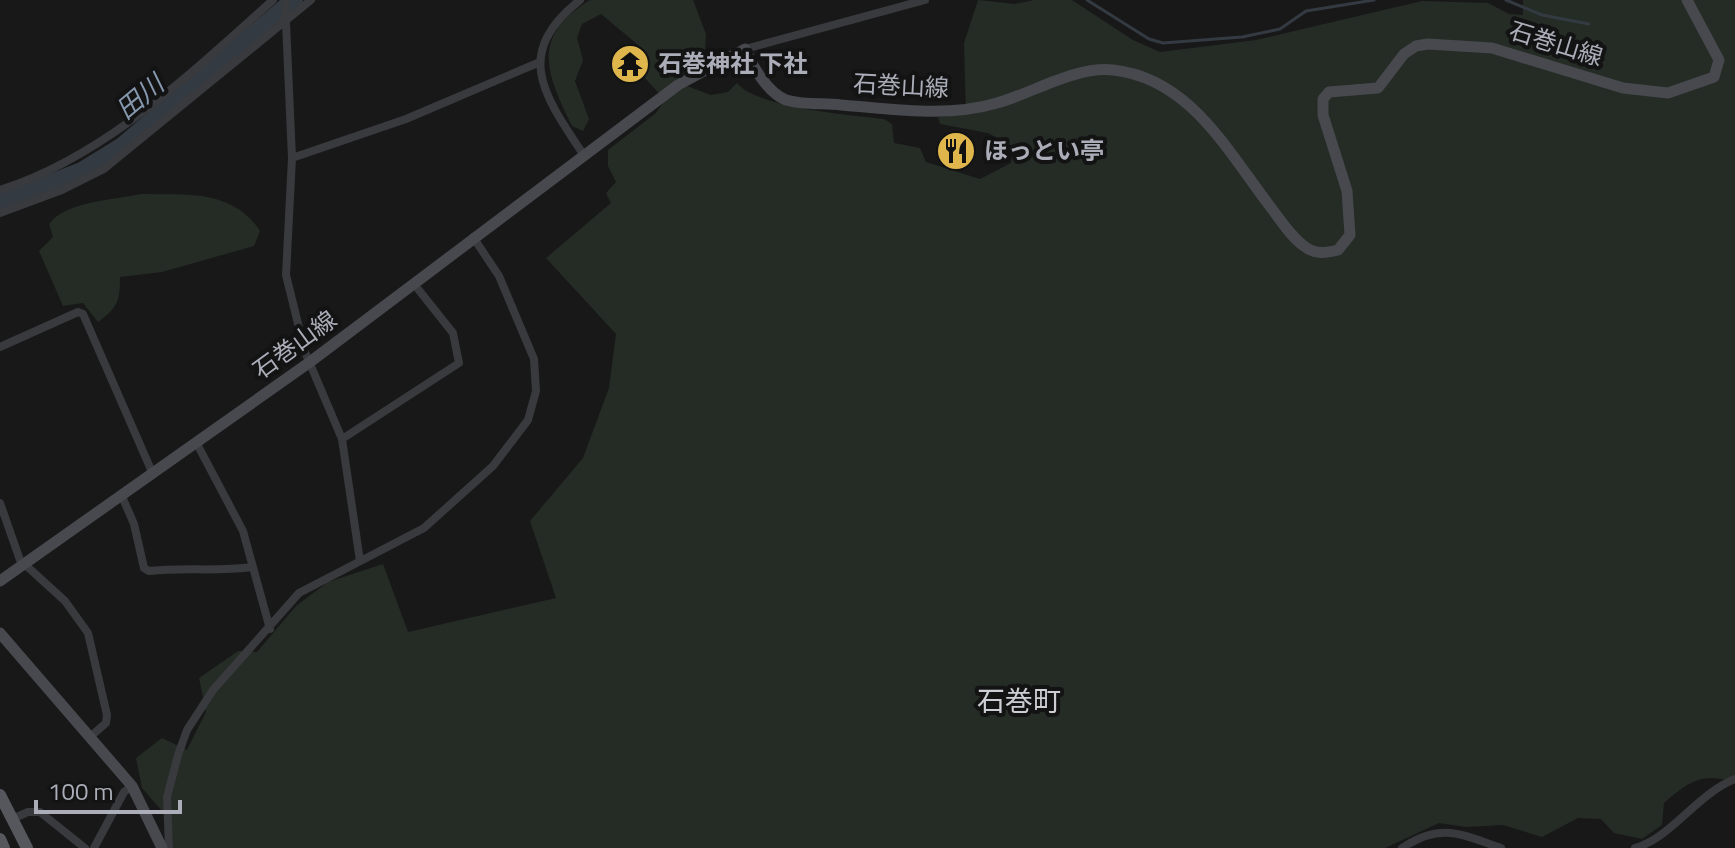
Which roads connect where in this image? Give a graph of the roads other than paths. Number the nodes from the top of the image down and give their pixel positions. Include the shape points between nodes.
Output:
1 (273, 0) edge
2 (285, 0) edge
3 (311, 0) edge
4 (580, 0) edge
5 (925, 0) edge
6 (1687, 0) edge
7 (890, 4) edge
8 (285, 19) junction
9 (745, 49) junction
10 (540, 62) junction
11 (583, 154) junction
12 (292, 158) junction
13 (0, 190) edge
14 (0, 213) edge
15 (473, 237) junction
16 (414, 284) junction
17 (0, 347) edge
18 (310, 362) junction
19 (342, 439) junction
20 (196, 442) junction
21 (152, 472) junction
22 (121, 494) junction
23 (0, 503) edge
24 (360, 561) junction
25 (25, 565) junction
26 (253, 567) junction
27 (0, 581) edge
28 (270, 629) junction
29 (0, 633) edge
30 (91, 736) junction
31 (1735, 779) edge
32 (132, 786) junction
33 (0, 795) edge
34 (12, 819) junction
35 (0, 839) edge
36 (4, 848) edge
37 (27, 848) edge
38 (85, 848) edge
39 (94, 848) edge
40 (162, 848) edge
41 (169, 848) edge
42 (1402, 848) edge
43 (1501, 848) edge
44 (1635, 848) edge

1 - 13 street via 92,149
2 - 8 street
3 - 8 street
4 - 10 street via 547,33
5 - 7 street
6 - 9 main road, 石巻山線 via 1719,60 1714,77 1681,91 1623,88 1492,48 1448,43 1416,46 1378,88 1329,92 1323,99 1323,115 1347,191 1350,235 1338,250 1321,254 1304,247 1194,108 1149,79 1112,70 1073,76 996,103 951,112 883,108 783,99 757,74
7 - 9 street
8 - 12 street
8 - 14 street via 104,169
9 - 11 main road, 石巻山線 via 702,69
10 - 11 street via 546,89
10 - 12 street via 406,119
11 - 15 main road, 石巻山線
12 - 18 street via 286,275
15 - 16 main road, 石巻山線
15 - 24 street via 499,276 534,359 535,404 514,439 467,491 424,528
16 - 18 main road, 石巻山線
16 - 19 street via 453,333 459,363
17 - 21 street via 83,314
18 - 19 street
18 - 20 main road, 石巻山線
19 - 24 street
20 - 21 main road, 石巻山線
20 - 26 street via 243,531
21 - 22 main road, 石巻山線
22 - 25 main road, 石巻山線
22 - 26 street via 149,571
23 - 25 street via 13,548
24 - 28 street via 299,593
25 - 27 main road, 石巻山線
25 - 30 street via 71,608 93,644 107,715 106,723
26 - 28 street
28 - 41 street via 213,690 187,730 167,797
29 - 30 main road
30 - 32 main road
31 - 44 street via 1707,793 1656,838
32 - 39 street
32 - 40 main road
33 - 34 main road
34 - 37 main road
34 - 38 street via 40,812
35 - 36 main road
42 - 43 street via 1440,831

